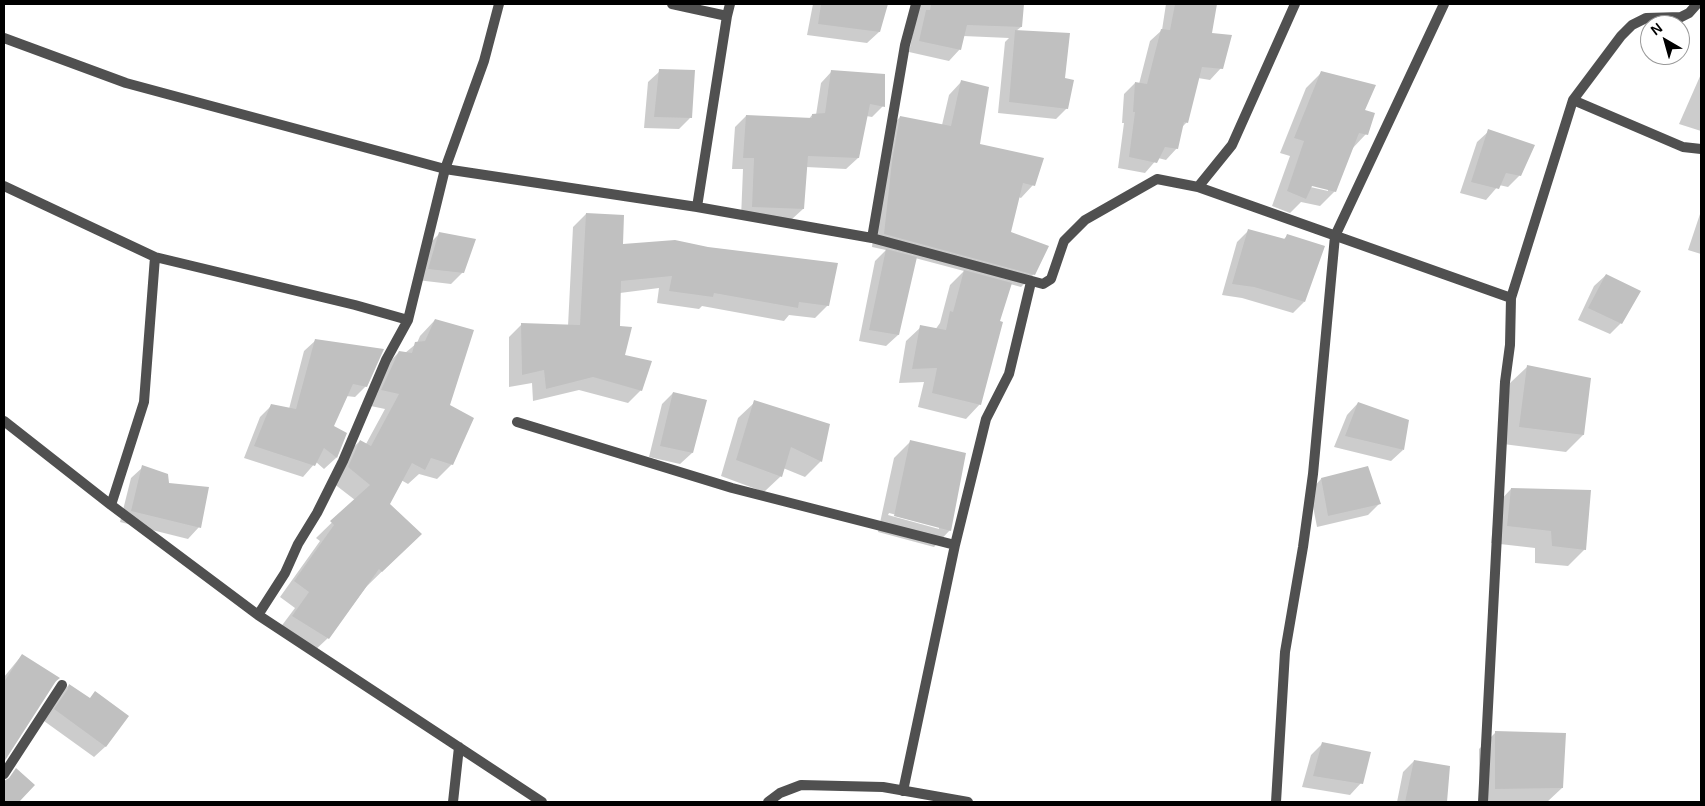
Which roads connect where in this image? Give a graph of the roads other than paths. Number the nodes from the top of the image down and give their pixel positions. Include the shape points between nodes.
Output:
1 (499, 4) edge
2 (672, 4) edge
3 (730, 4) edge
4 (916, 4) edge
5 (1294, 4) edge
6 (1444, 4) edge
7 (1697, 4) edge
8 (727, 16) junction
9 (4, 38) edge
10 (1572, 100) junction
11 (1701, 149) edge
12 (446, 169) junction
13 (4, 186) edge
14 (1198, 186) junction
15 (697, 206) junction
16 (1335, 236) junction
17 (872, 238) junction
18 (155, 258) junction
19 (1031, 282) junction
20 (1511, 298) junction
21 (408, 320) junction
22 (4, 421) edge
23 (517, 422) dead end
24 (111, 505) junction
25 (955, 545) junction
26 (258, 615) junction
27 (62, 685) dead end
28 (459, 747) junction
29 (4, 774) edge
30 (903, 790) junction
31 (453, 802) edge
32 (542, 802) edge
33 (768, 802) edge
34 (968, 802) edge
35 (1276, 802) edge
36 (1483, 802) edge

1 - 12 street via 484,61
2 - 8 street
3 - 8 street
4 - 17 street via 905,45
5 - 14 street via 1232,145
6 - 16 street
7 - 10 street via 1681,17 1646,18 1632,25
8 - 15 street
9 - 12 street via 126,83
10 - 11 street via 1683,147
10 - 20 street
12 - 15 street
12 - 21 street
13 - 18 street
14 - 16 street
14 - 19 street via 1157,179 1085,220 1064,241 1051,279 1044,284
15 - 17 street
16 - 20 street
16 - 35 street via 1313,474 1285,652
17 - 19 street
18 - 21 street
18 - 24 street via 144,402
19 - 25 street via 1009,374 986,419
20 - 36 street
21 - 26 street via 386,360 317,513
22 - 24 street
23 - 25 street via 732,488
24 - 26 street
25 - 30 street
26 - 28 street
27 - 29 street
28 - 31 street
28 - 32 street
30 - 33 street via 801,785 780,793
30 - 34 street

